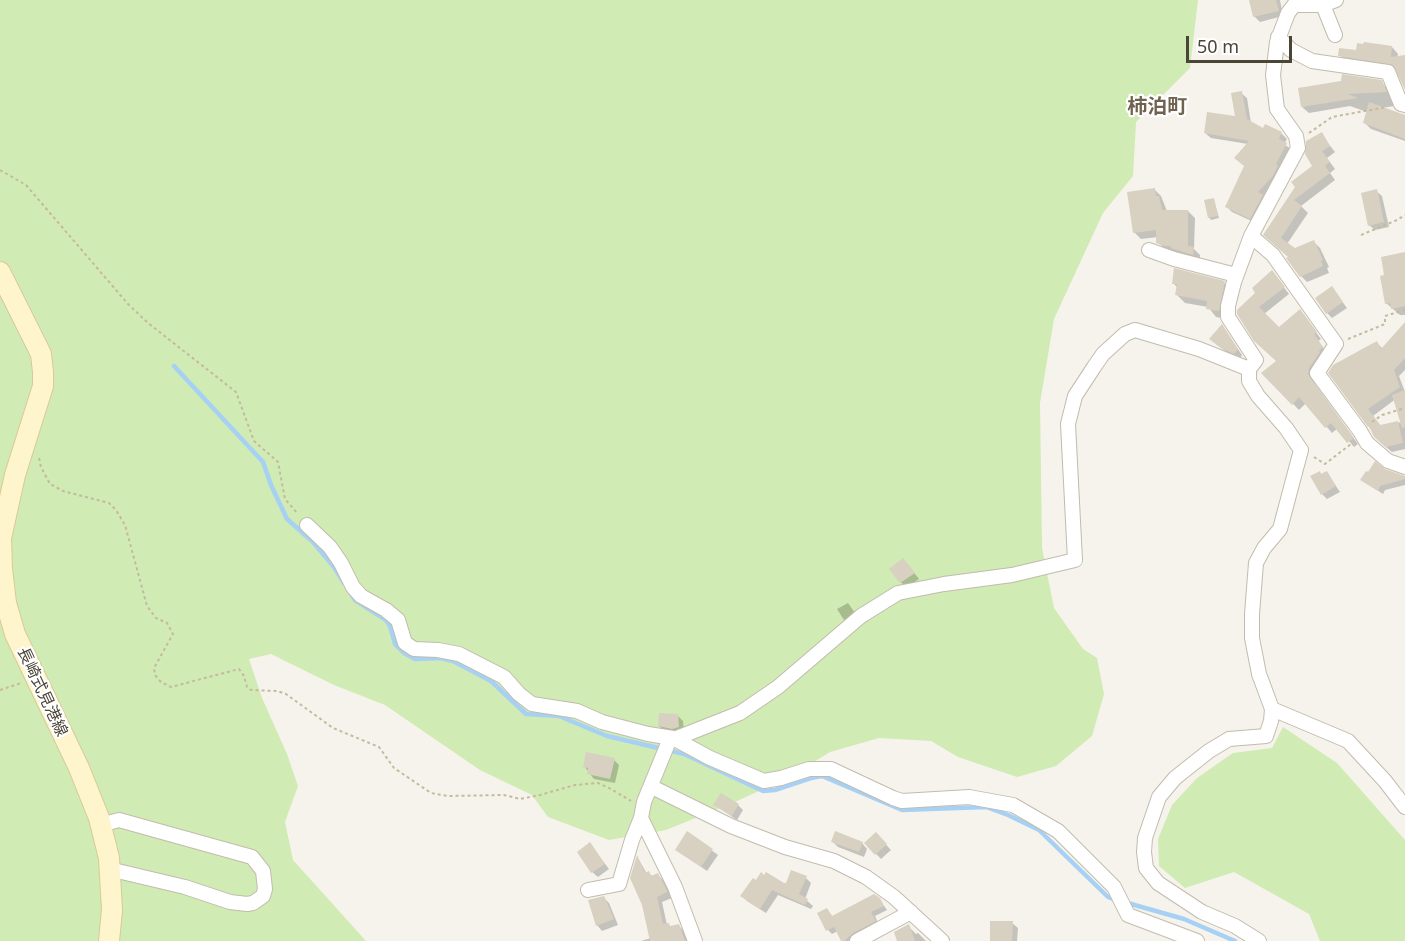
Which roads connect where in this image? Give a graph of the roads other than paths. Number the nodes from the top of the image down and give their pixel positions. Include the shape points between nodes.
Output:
1 (1296, 3) edge
2 (1329, 3) edge
3 (1335, 35) dead end
4 (1278, 38) junction
5 (1403, 105) edge
6 (1251, 236) junction
7 (1149, 250) dead end
8 (0, 272) edge
9 (1236, 275) junction
10 (1249, 369) junction
11 (1405, 467) edge
12 (307, 525) road end
13 (1272, 709) junction
14 (669, 745) junction
15 (652, 788) junction
16 (1405, 807) edge
17 (641, 813) junction
18 (100, 825) junction
19 (110, 869) junction
20 (588, 891) dead end
21 (911, 912) junction
22 (109, 941) edge
23 (695, 941) edge
24 (857, 941) edge
25 (942, 941) edge
26 (1197, 941) edge
27 (1259, 941) edge

1 - 2 street
1 - 4 street
2 - 3 street
4 - 5 street via 1312,62 1388,72
4 - 6 street via 1273,75 1277,109 1296,136 1298,148
6 - 9 street
6 - 11 street via 1273,255 1336,344 1317,374 1367,443 1388,461
7 - 9 street
8 - 18 main road, 長崎式見港線 via 41,354 44,372 1,538 6,603 15,634 79,768
9 - 10 street via 1228,317 1256,360
10 - 13 street via 1249,381 1258,396 1301,450 1280,529 1256,563 1252,638 1259,674
10 - 14 street via 1135,330 1125,334 1103,354 1088,377 1076,396 1068,424 1075,560 1012,575 898,592 861,616 740,714
12 - 14 street via 330,547 361,596 398,620 405,643 414,649 459,654 504,676 532,704 577,711 648,734
13 - 16 street via 1348,741
13 - 27 street via 1266,736 1229,739 1174,778 1159,797 1144,852 1146,868 1158,883 1202,912
14 - 15 street
14 - 26 street via 764,781 809,769 831,769 902,801 969,797 1013,805 1058,831 1114,887 1128,915
15 - 17 street
15 - 21 street via 731,826 834,861 866,877
17 - 20 street via 619,884
17 - 23 street
18 - 19 main road, 長崎式見港線
18 - 19 street via 119,820 252,857 263,871 265,889 263,896 253,903 230,902
19 - 22 main road, 長崎式見港線
21 - 24 street
21 - 25 street

